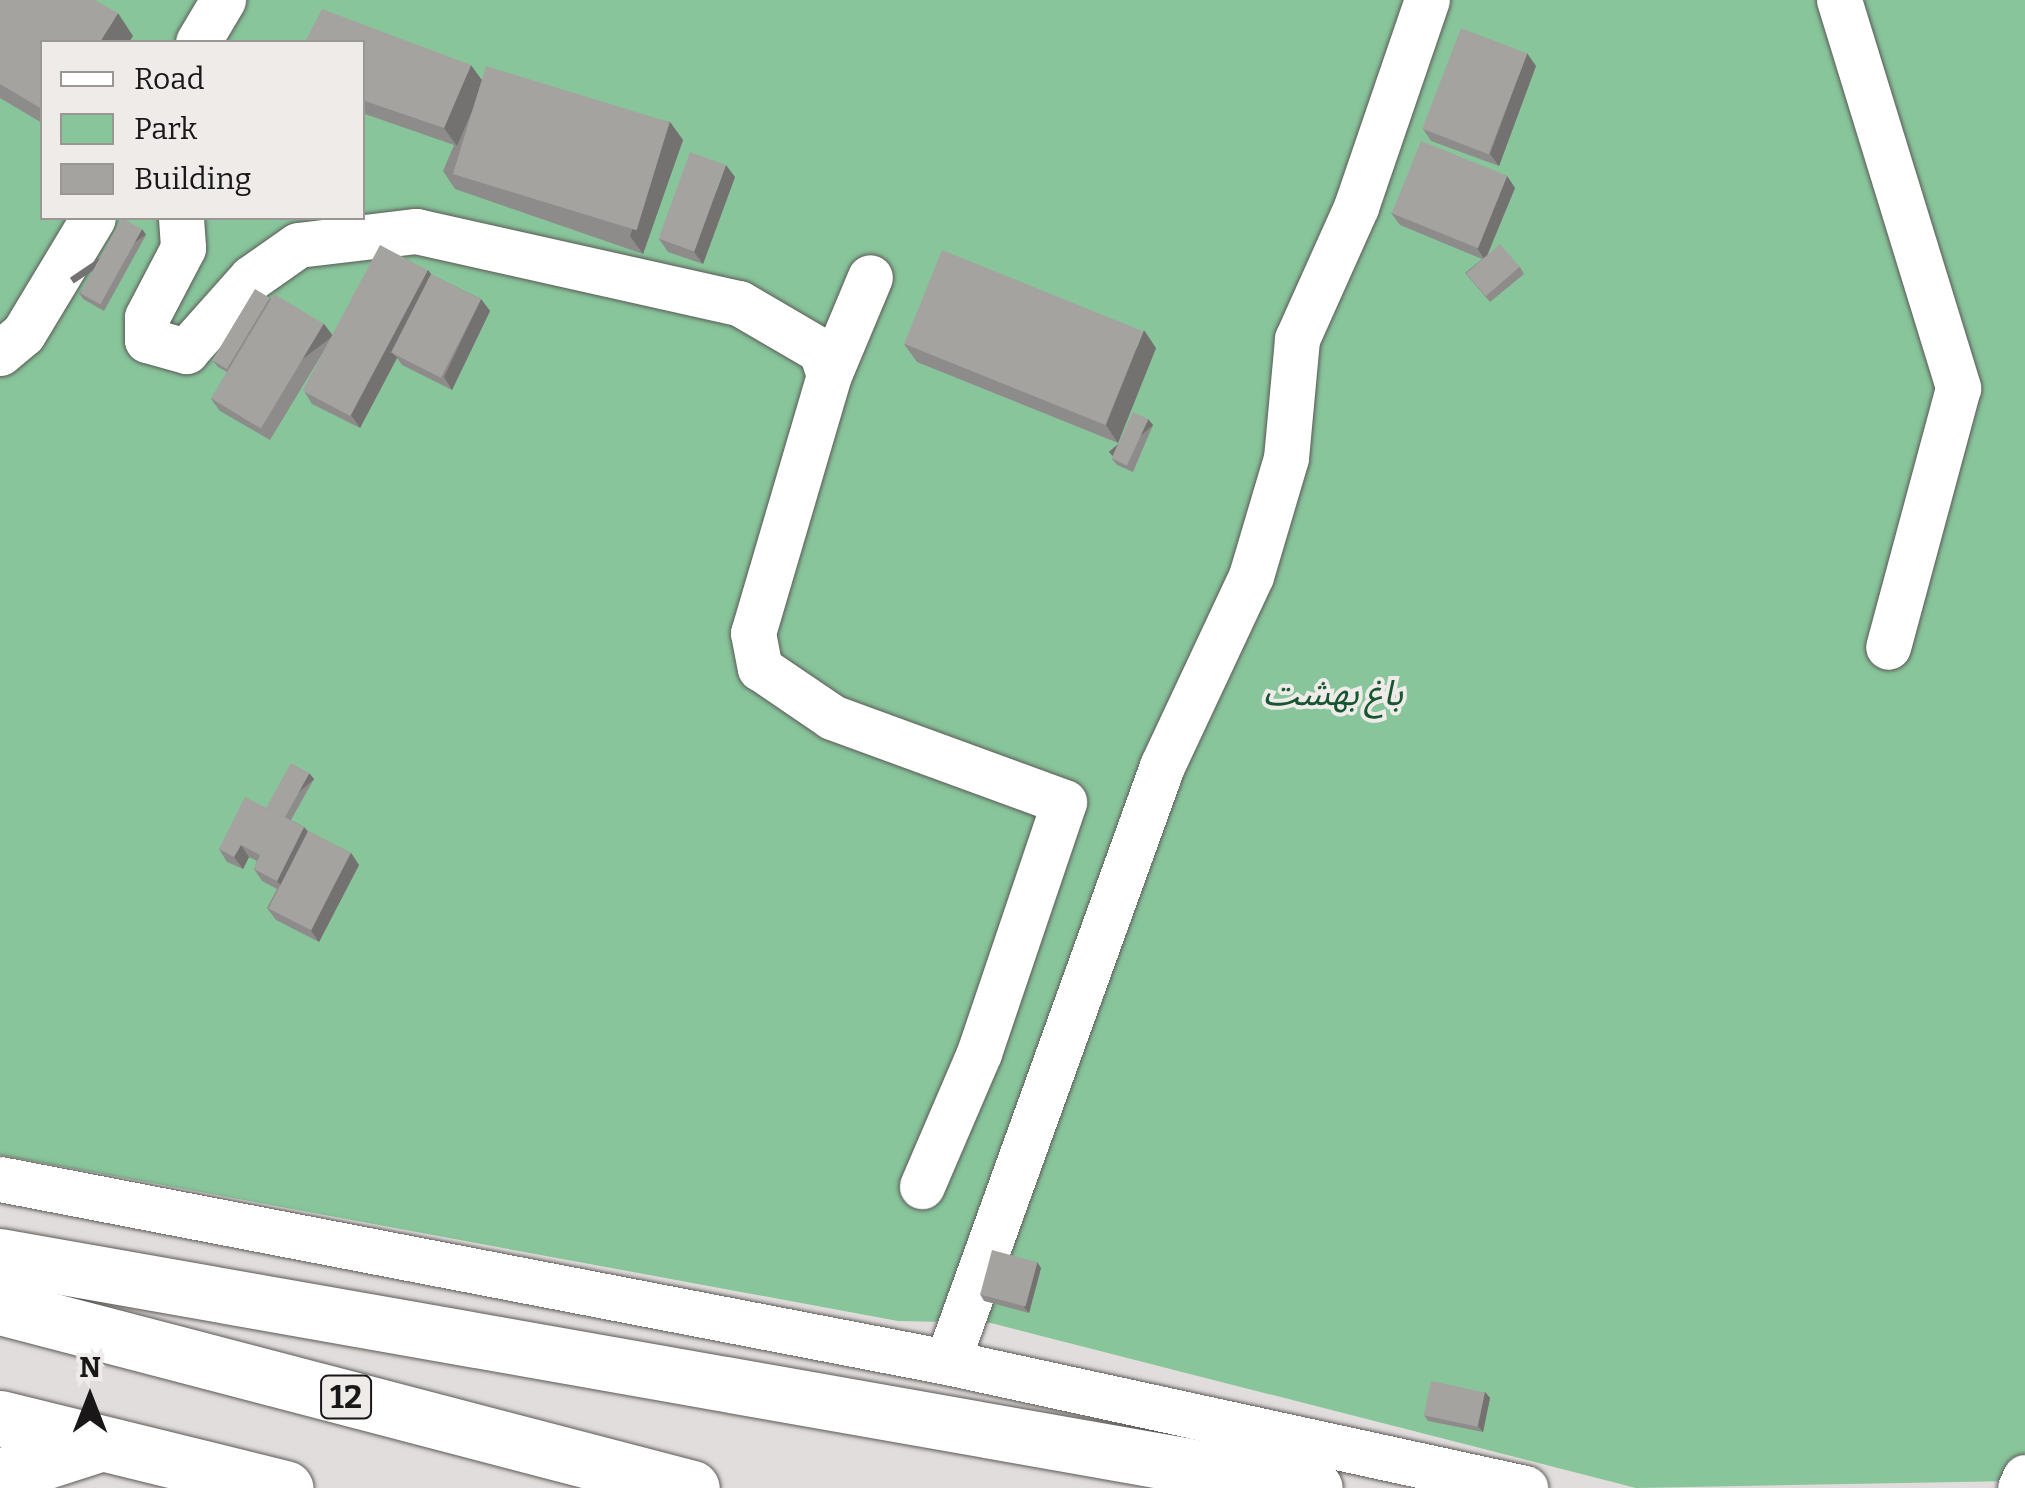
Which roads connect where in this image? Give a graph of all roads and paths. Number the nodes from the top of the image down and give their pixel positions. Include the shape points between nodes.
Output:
1 (222, 0) edge
2 (1427, 0) edge
3 (1840, 0) edge
4 (199, 40) edge
5 (92, 220) edge
6 (181, 220) edge
7 (870, 278) dead end
8 (0, 352) edge
9 (829, 375) junction
10 (1888, 647) dead end
11 (0, 1179) edge
12 (922, 1186) dead end
13 (0, 1256) edge
14 (0, 1306) edge
15 (947, 1362) junction
16 (0, 1418) edge
17 (98, 1443) junction
18 (0, 1476) edge
19 (2025, 1477) edge
20 (144, 1488) edge
21 (286, 1488) edge
22 (692, 1488) edge
23 (1315, 1488) edge
24 (1525, 1488) edge
25 (2020, 1488) edge

1 - 4 street
2 - 15 street via 1356,206 1297,339 1286,458 1250,576 1162,766
3 - 10 street via 1958,388
5 - 8 street via 23,334
6 - 9 street via 183,248 147,317 147,340 186,350 251,278 298,246 416,231 739,303 821,352
7 - 9 street
9 - 12 street via 752,632 760,668 832,718 1064,802 979,1053
11 - 15 street
13 - 23 highway
14 - 22 highway, 12
15 - 24 street
16 - 17 highway
17 - 18 highway
17 - 20 highway
17 - 21 highway
19 - 25 street

